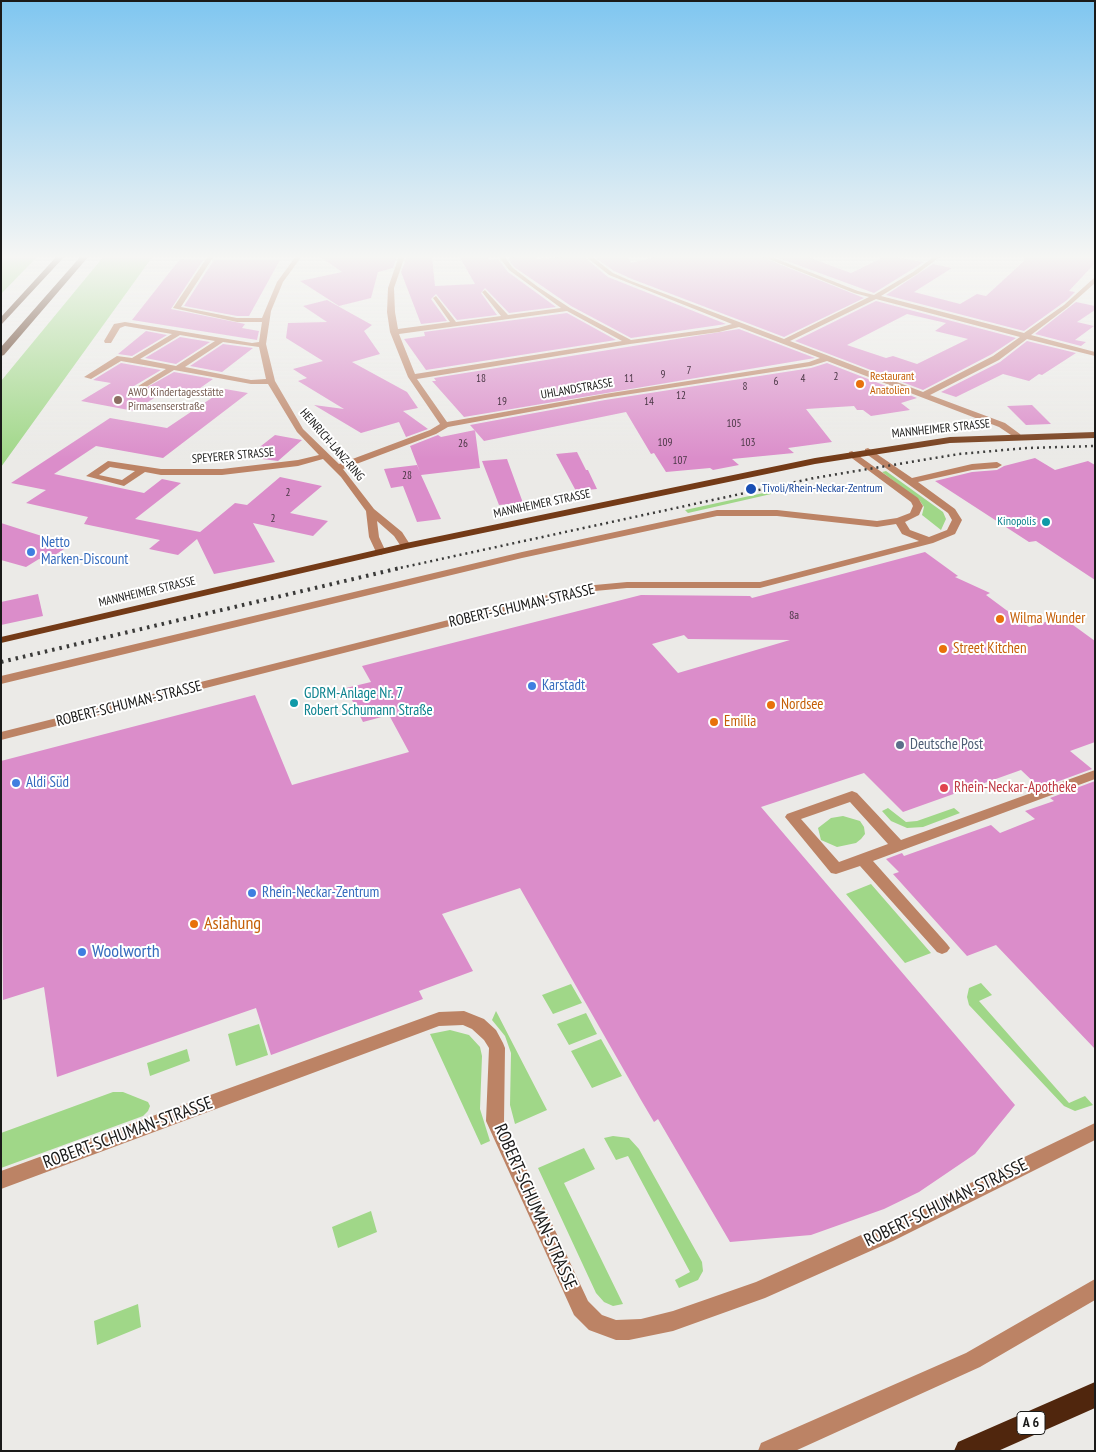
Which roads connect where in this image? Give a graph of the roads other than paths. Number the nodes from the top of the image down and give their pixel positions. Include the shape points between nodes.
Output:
1 (26, 324) edge
2 (265, 324) edge
3 (393, 324) edge
4 (463, 324) edge
5 (596, 324) edge
6 (734, 324) edge
7 (820, 324) edge
8 (980, 324) edge
9 (1044, 324) edge
10 (455, 325) joint
11 (737, 325) junction
12 (394, 332) junction
13 (179, 333) junction
14 (1028, 336) junction
15 (222, 340) junction
16 (108, 341) dead end
17 (630, 342) junction
18 (783, 342) junction
19 (262, 344) junction
20 (1, 353) edge
21 (1095, 354) edge
22 (827, 358) junction
23 (134, 360) junction
24 (174, 369) junction
25 (88, 377) dead end
26 (412, 377) junction
27 (271, 381) junction
28 (138, 390) dead end
29 (923, 395) junction
30 (445, 425) junction
31 (1095, 435) edge
32 (1017, 436) junction
33 (868, 451) junction
34 (852, 454) junction
35 (325, 456) junction
36 (997, 465) dead end
37 (337, 468) junction
38 (142, 470) dead end
39 (910, 481) junction
40 (371, 511) junction
41 (899, 521) junction
42 (929, 541) junction
43 (406, 546) junction
44 (381, 552) junction
45 (1, 640) edge
46 (1, 680) edge
47 (1, 736) edge
48 (1095, 774) edge
49 (898, 846) junction
50 (863, 859) junction
51 (942, 948) dead end
52 (1095, 1131) edge
53 (1, 1180) edge
54 (1095, 1289) edge
55 (1095, 1395) edge
56 (769, 1451) edge
57 (967, 1451) edge

1 - 20 highway
2 - 19 street, HEINRICH-LANZ-RING
3 - 12 street
4 - 10 street
5 - 17 street
6 - 11 street
7 - 18 street
8 - 14 street
9 - 14 street
10 - 12 street
11 - 17 street
11 - 18 street
12 - 26 street
13 - 15 street
13 - 16 street via 120,324
13 - 23 street
14 - 21 street
14 - 29 street via 984,365
15 - 19 street
15 - 24 street
17 - 26 street
18 - 22 street
19 - 27 street, HEINRICH-LANZ-RING
22 - 29 street
22 - 30 street, UHLANDSTRASSE via 811,364
23 - 24 street
23 - 25 street via 120,358
24 - 27 street via 250,382
24 - 28 street
26 - 30 street
27 - 35 street, HEINRICH-LANZ-RING via 295,424
29 - 32 street via 1002,425
30 - 37 street, UHLANDSTRASSE
31 - 32 main road, MANNHEIMER STRASSE
32 - 33 main road, MANNHEIMER STRASSE via 950,440
33 - 34 main road, MANNHEIMER STRASSE
33 - 39 street, ROBERT-SCHUMAN-STRASSE
34 - 41 street via 915,500 917,510 914,515
34 - 43 main road, MANNHEIMER STRASSE
35 - 37 street, HEINRICH-LANZ-RING
35 - 38 street, SPEYERER STRASSE via 298,463 222,472
36 - 39 street via 972,467
37 - 40 street, HEINRICH-LANZ-RING
39 - 42 street, ROBERT-SCHUMAN-STRASSE via 952,511 957,520 951,532
40 - 43 street, HEINRICH-LANZ-RING via 398,534
40 - 44 street via 374,537
41 - 42 street via 906,532
41 - 46 street via 877,524 777,513 717,513 522,555
42 - 47 street, ROBERT-SCHUMAN-STRASSE via 760,585 627,585 584,589
43 - 44 main road, MANNHEIMER STRASSE
44 - 45 main road, MANNHEIMER STRASSE
48 - 49 street
49 - 50 street
49 - 50 street via 852,796 792,817 836,869
50 - 51 street
52 - 53 street, ROBERT-SCHUMAN-STRASSE via 886,1234 758,1291 673,1321 622,1330 596,1323 581,1308 495,1121 497,1048 490,1035 478,1024 464,1018 439,1019
54 - 56 street via 973,1360
55 - 57 highway, A 6

